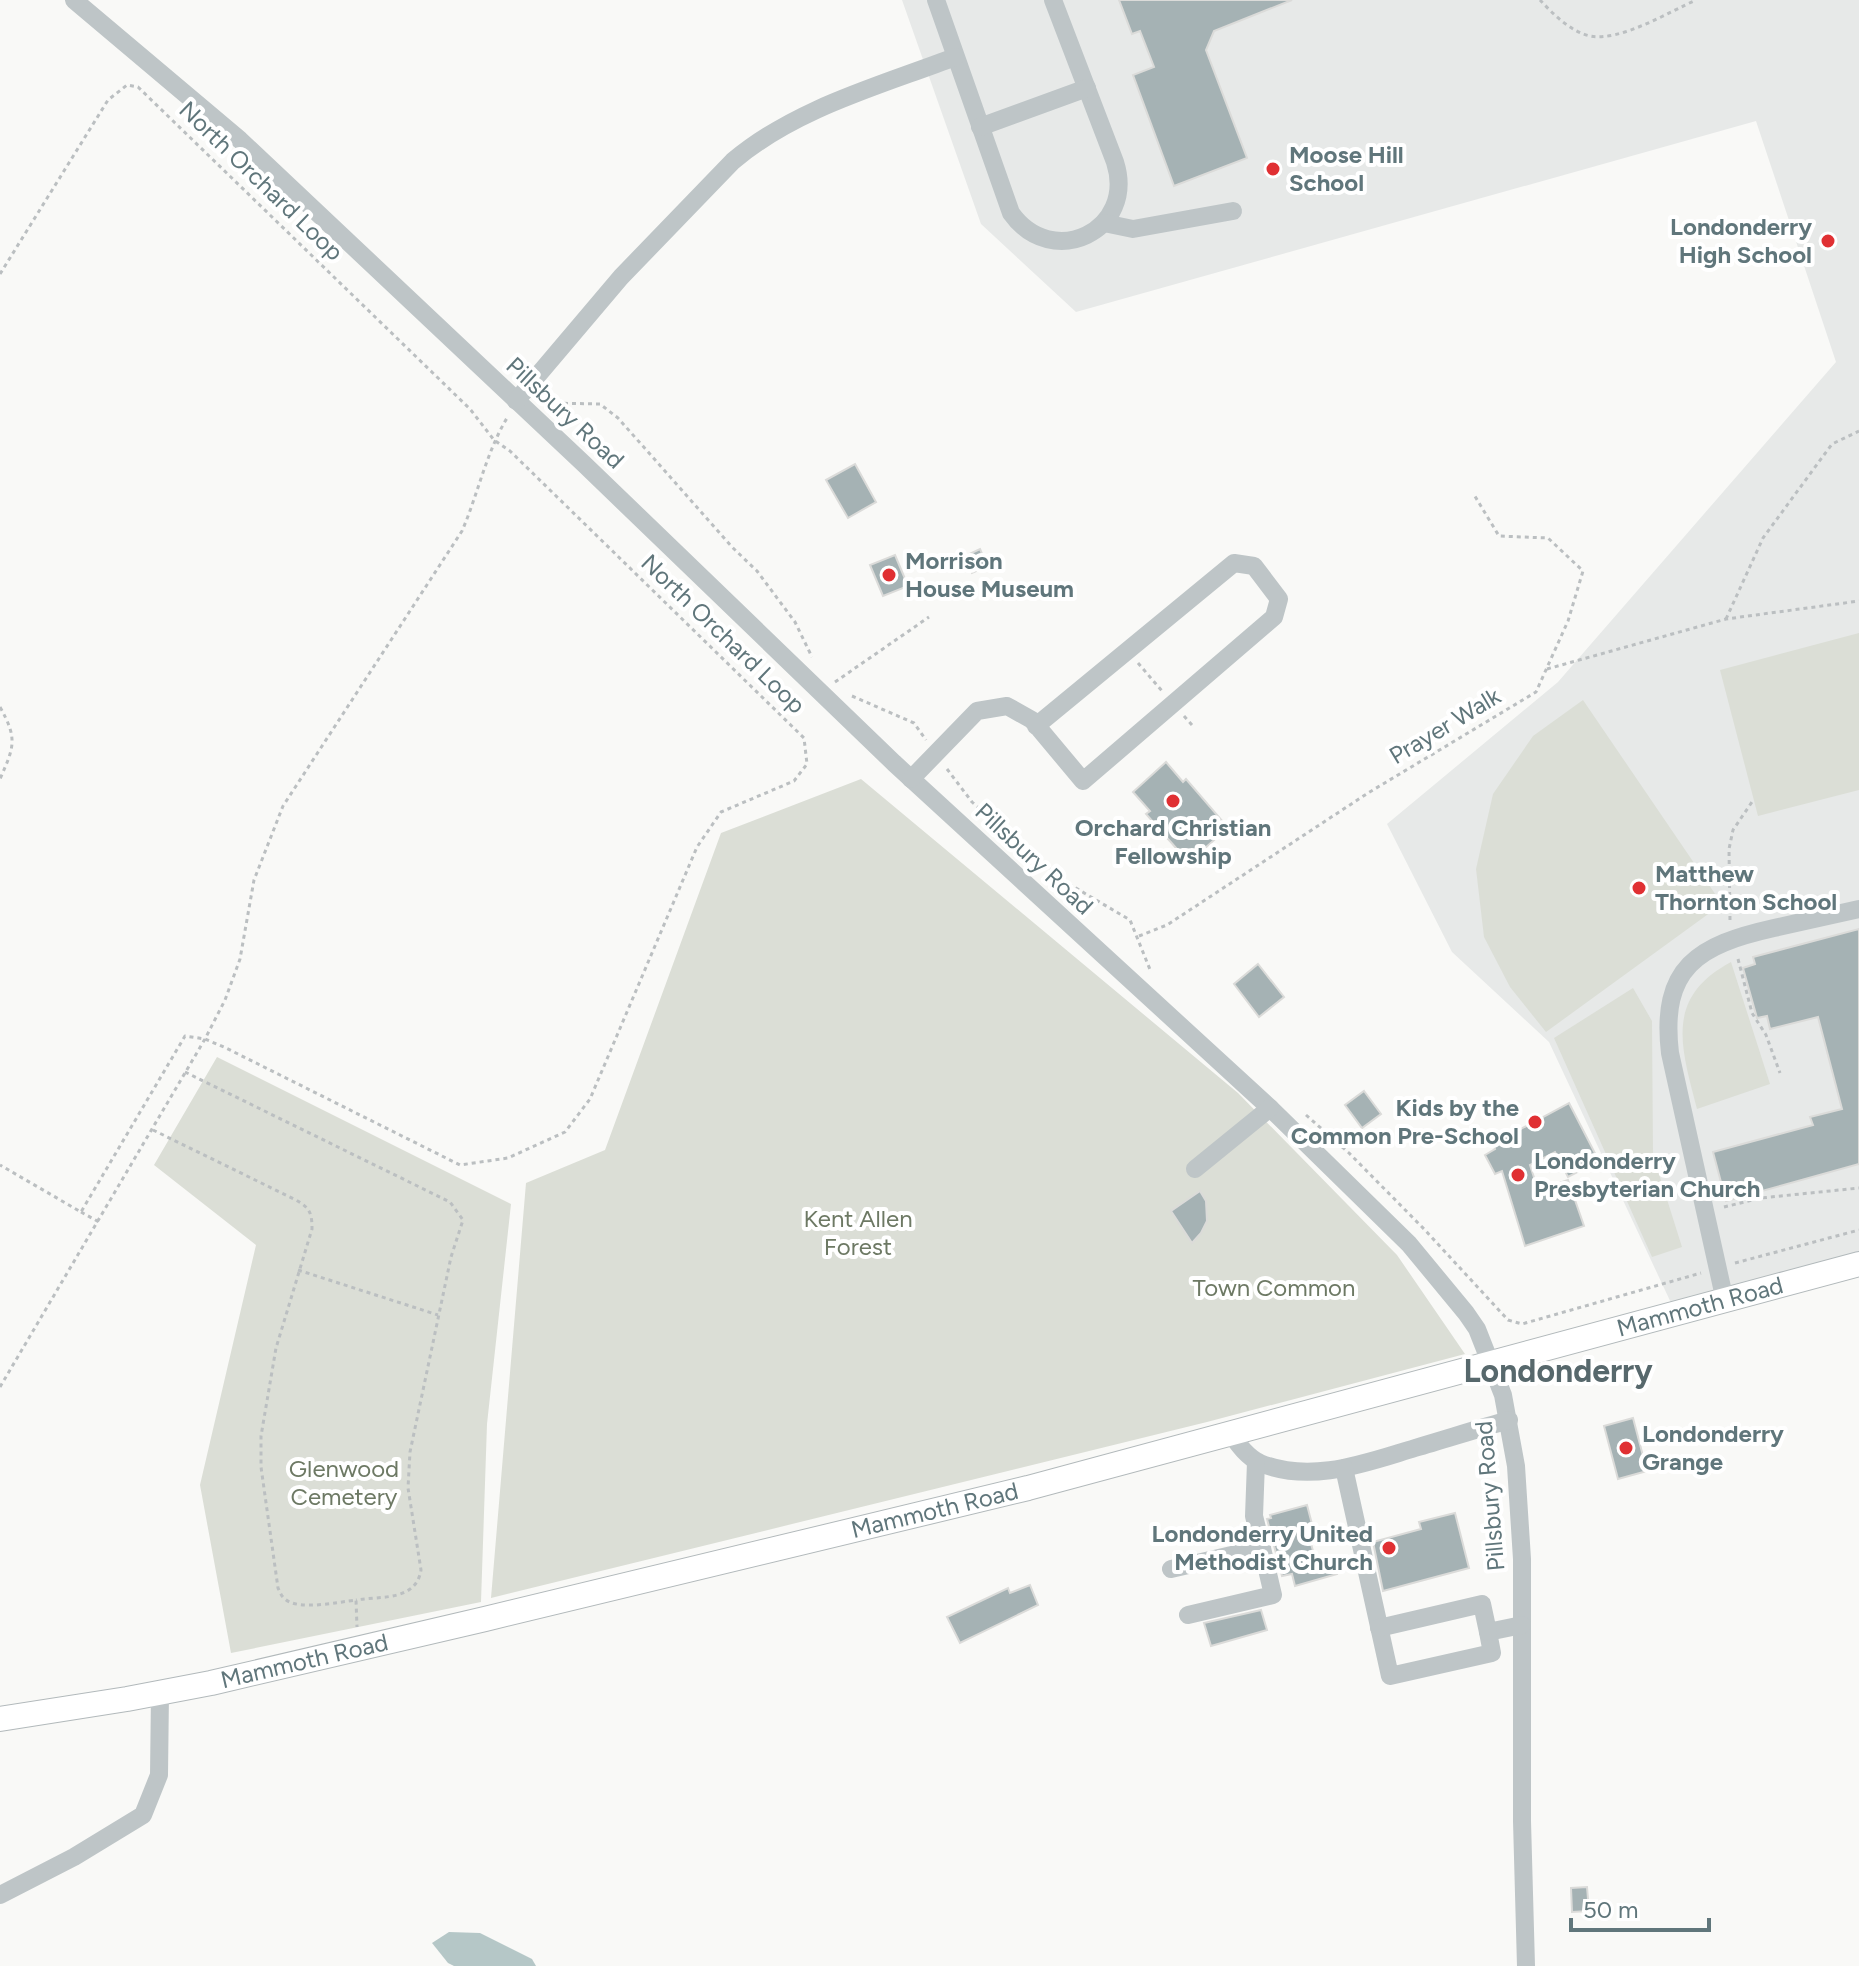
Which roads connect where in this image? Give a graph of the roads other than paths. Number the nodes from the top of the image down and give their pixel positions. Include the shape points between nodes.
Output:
1 (74, 0) edge
2 (936, 0) edge
3 (1053, 0) edge
4 (955, 57) junction
5 (1087, 88) junction
6 (980, 127) junction
7 (1233, 211) dead end
8 (1104, 223) junction
9 (516, 401) junction
10 (1036, 726) junction
11 (911, 779) junction
12 (1859, 909) edge
13 (1270, 1108) junction
14 (1195, 1169) dead end
15 (1859, 1264) edge
16 (1725, 1301) junction
17 (1491, 1363) junction
18 (1509, 1420) junction
19 (1230, 1433) junction
20 (1256, 1462) junction
21 (1344, 1468) junction
22 (1262, 1548) junction
23 (1171, 1569) dead end
24 (1188, 1615) dead end
25 (1522, 1625) junction
26 (1379, 1628) junction
27 (1488, 1632) junction
28 (160, 1693) junction
29 (0, 1719) edge
30 (0, 1895) edge
31 (1526, 1966) edge

1 - 9 street, Pillsbury Road via 240,140
2 - 4 street
3 - 5 street
4 - 6 street
4 - 9 street via 814,111 752,145 621,277
5 - 6 street
5 - 8 street via 1119,180 1114,207
6 - 8 street via 1007,203 1024,228 1061,241 1081,238
7 - 8 street via 1133,229
9 - 11 street, Pillsbury Road via 830,688
10 - 10 street via 1083,781 1274,617 1279,599 1254,566 1234,563
10 - 11 street via 1007,706 977,711
11 - 13 street, Pillsbury Road
12 - 16 street via 1712,946 1675,988 1669,1009 1670,1053
13 - 14 street
13 - 17 street, Pillsbury Road via 1433,1272 1477,1329
15 - 16 main road, Mammoth Road
16 - 17 main road, Mammoth Road
17 - 18 street, Pillsbury Road
17 - 19 main road, Mammoth Road
18 - 21 street
18 - 25 street, Pillsbury Road via 1520,1528
19 - 20 street
19 - 28 main road, Mammoth Road via 1028,1488
20 - 21 street via 1318,1472
20 - 22 street via 1254,1516
21 - 26 street
22 - 23 street
22 - 24 street via 1273,1595
25 - 27 street
25 - 31 street, Pillsbury Road
26 - 27 street via 1482,1604
26 - 27 street via 1390,1676 1492,1653
28 - 29 main road, Mammoth Road
28 - 30 street via 159,1775 143,1815

